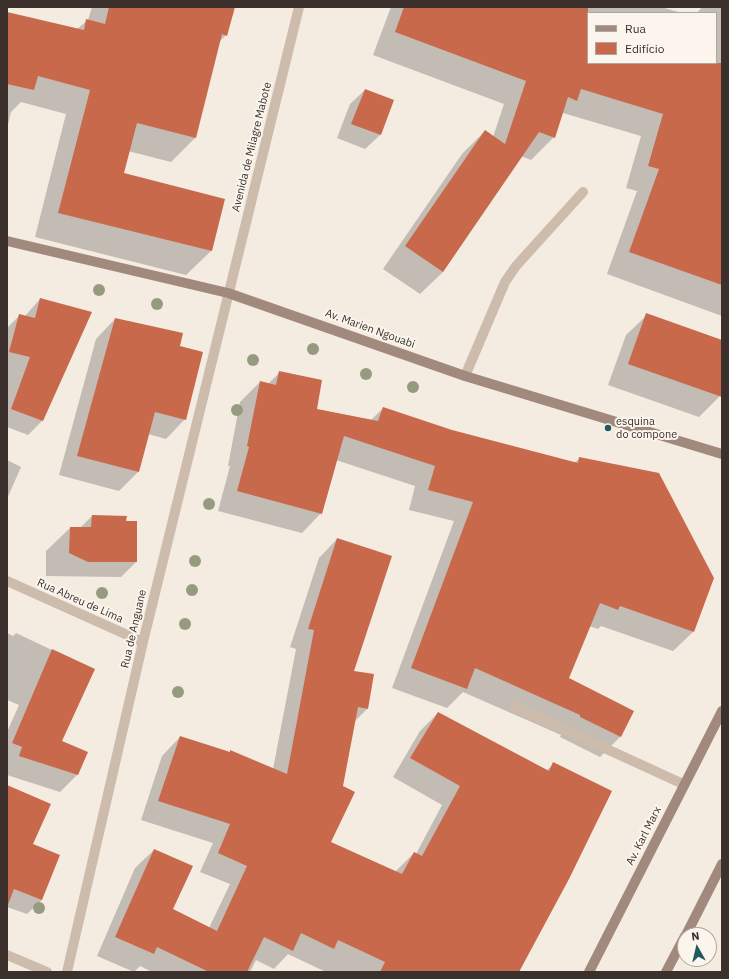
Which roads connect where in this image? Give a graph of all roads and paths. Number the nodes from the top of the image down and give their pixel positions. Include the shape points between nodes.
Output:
1 (299, 7) edge
2 (583, 192) dead end
3 (7, 241) edge
4 (228, 293) junction
5 (465, 376) junction
6 (722, 454) edge
7 (7, 581) edge
8 (143, 642) junction
9 (515, 707) dead end
10 (722, 711) edge
11 (683, 784) junction
12 (722, 864) edge
13 (690, 927) edge
14 (677, 951) edge
15 (7, 955) edge
16 (47, 972) edge
17 (67, 972) edge
18 (589, 972) edge
19 (666, 972) edge

1 - 4 street, Avenida de Milagre Mabote
2 - 5 street via 516,266 505,282
3 - 4 main road, Av. Marien Ngouabi
4 - 5 main road, Av. Marien Ngouabi
4 - 8 street, Rua de Anguane
5 - 6 main road, Av. Marien Ngouabi
7 - 8 street, Rua Abreu de Lima
8 - 17 street, Rua de Anguane
9 - 11 street
10 - 11 main road, Av. Karl Marx
11 - 18 main road, Av. Karl Marx
12 - 13 main road
14 - 19 main road
15 - 16 street

